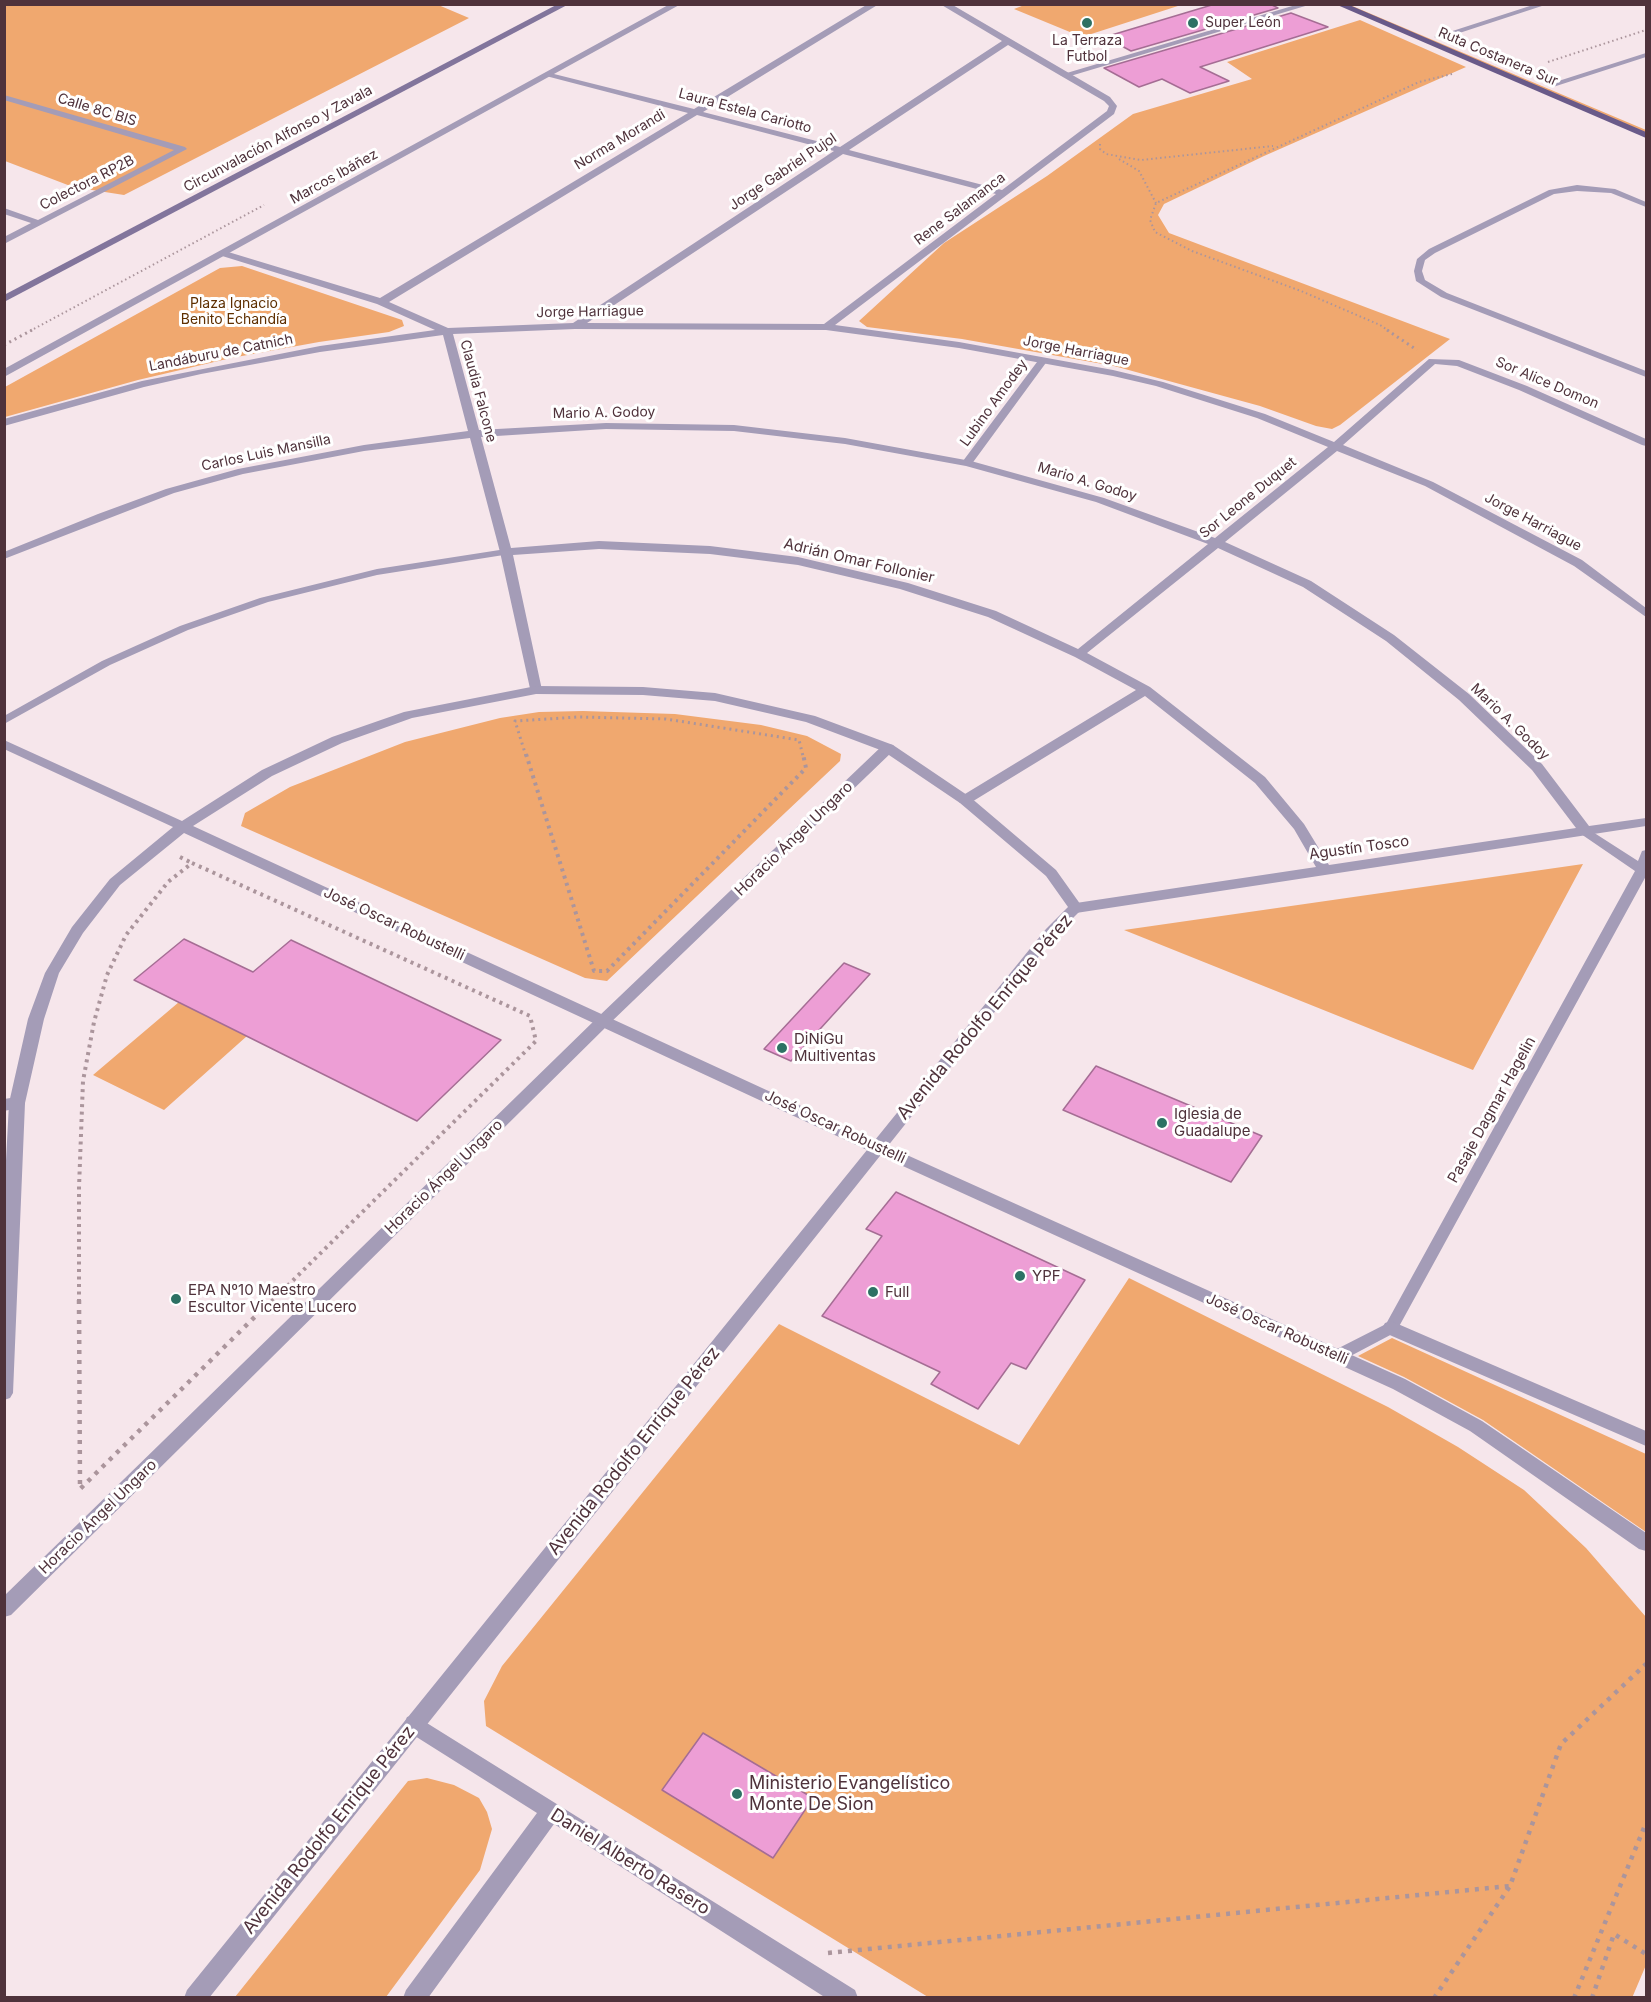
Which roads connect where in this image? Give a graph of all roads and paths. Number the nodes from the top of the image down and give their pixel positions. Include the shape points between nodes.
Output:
1 (549, 4) edge
2 (565, 4) edge
3 (677, 4) edge
4 (875, 4) edge
5 (944, 4) edge
6 (1309, 4) edge
7 (1339, 4) edge
8 (1361, 4) edge
9 (1545, 4) edge
10 (1647, 30) edge
11 (1438, 37) junction
12 (1006, 42) junction
13 (1647, 55) edge
14 (1548, 62) dead end
15 (549, 74) junction
16 (1456, 74) dead end
17 (1064, 75) junction
18 (1550, 85) junction
19 (4, 97) edge
20 (693, 112) junction
21 (1108, 115) junction
22 (1647, 126) edge
23 (1647, 135) edge
24 (1279, 145) junction
25 (182, 149) joint
26 (839, 150) junction
27 (1116, 157) junction
28 (1003, 193) junction
29 (1156, 203) junction
30 (1647, 205) edge
31 (4, 211) edge
32 (39, 223) junction
33 (4, 241) edge
34 (222, 253) junction
35 (4, 290) edge
36 (4, 299) edge
37 (381, 302) junction
38 (575, 326) junction
39 (826, 327) junction
40 (447, 331) junction
41 (1043, 360) junction
42 (1433, 361) junction
43 (4, 374) edge
44 (1647, 374) edge
45 (4, 423) edge
46 (474, 434) junction
47 (1647, 443) edge
48 (1337, 445) junction
49 (967, 463) junction
50 (1217, 543) junction
51 (506, 552) junction
52 (4, 556) edge
53 (1647, 613) edge
54 (1079, 654) junction
55 (536, 690) junction
56 (1145, 690) junction
57 (4, 721) edge
58 (799, 740) joint
59 (4, 744) edge
60 (888, 748) junction
61 (965, 800) junction
62 (1647, 822) edge
63 (183, 826) junction
64 (1585, 831) junction
65 (158, 847) junction
66 (1647, 854) edge
67 (192, 862) junction
68 (1325, 870) junction
69 (1644, 871) edge
70 (1076, 908) junction
71 (603, 1021) junction
72 (11, 1104) edge
73 (878, 1148) junction
74 (1391, 1328) junction
75 (1337, 1356) junction
76 (4, 1393) edge
77 (1647, 1439) edge
78 (1647, 1543) edge
79 (4, 1609) edge
80 (1647, 1664) edge
81 (414, 1724) junction
82 (550, 1812) junction
83 (1647, 1823) edge
84 (1510, 1886) junction
85 (1647, 1954) edge
86 (783, 1958) junction
87 (195, 1998) edge
88 (414, 1998) edge
89 (847, 1998) edge
90 (1434, 1998) edge
91 (1574, 1998) edge
92 (1592, 1998) edge

1 - 35 main road, Circunvalación Alfonso y Zavala
2 - 36 main road, Circunvalación Alfonso y Zavala
3 - 15 street, Marcos Ibáñez
4 - 20 street, Norma Morandi
5 - 12 street
6 - 17 lane
7 - 23 main road, Ruta Costanera Sur
8 - 11 main road, Ruta Costanera Sur
9 - 11 lane
10 - 14 path
11 - 18 main road, Ruta Costanera Sur
12 - 17 street
12 - 26 street, Jorge Gabriel Pujol
13 - 18 lane
15 - 20 street, Laura Estela Cariotto
15 - 34 street, Marcos Ibáñez
16 - 24 path via 1419,82
17 - 21 street via 1107,99 1113,106
18 - 22 main road, Ruta Costanera Sur
19 - 25 street, Calle 8C BIS
20 - 26 street, Laura Estela Cariotto
20 - 37 street, Norma Morandi
21 - 27 path via 1100,149
21 - 28 street, Rene Salamanca
24 - 27 path via 1141,160
24 - 29 path
25 - 32 street, Colectora RP2B
26 - 28 street, Laura Estela Cariotto
26 - 38 street, Jorge Gabriel Pujol
27 - 29 path via 1139,171
28 - 39 street, Rene Salamanca
29 - 42 path via 1150,220 1155,232 1192,251 1380,325
30 - 44 lane via 1612,191 1577,188 1552,192 1432,251 1421,259 1418,271 1421,280 1444,295
31 - 32 street
32 - 33 street, Colectora RP2B
34 - 37 street, Claudia Falcone
34 - 43 street, Marcos Ibáñez
37 - 40 street, Claudia Falcone
38 - 39 street, Jorge Harriague
38 - 40 street, Jorge Harriague
39 - 41 street, Jorge Harriague
40 - 45 street, Landáburu de Catnich via 201,371
40 - 46 street, Claudia Falcone
41 - 48 street, Jorge Harriague via 1159,384
41 - 49 lane, Lubino Amodey
42 - 47 street, Sor Alice Domon via 1459,363 1480,371
42 - 48 street, Sor Leone Duquet
46 - 49 street, Mario A. Godoy via 606,426 734,428 845,441
46 - 51 street, Claudia Falcone
46 - 52 street, Carlos Luis Mansilla via 364,448 242,471 171,491
48 - 50 street, Sor Leone Duquet
48 - 53 street, Jorge Harriague via 1429,484 1568,558
49 - 50 street, Mario A. Godoy via 1100,500
50 - 54 street, Sor Leone Duquet
50 - 64 street, Mario A. Godoy via 1306,585 1390,638 1464,697 1537,767
51 - 54 street, Adrián Omar Follonier via 599,545 657,546 798,561 904,586 992,614
51 - 55 street, Claudia Falcone
51 - 57 lane via 377,572 264,600 184,628 106,663
54 - 56 street, Adrián Omar Follonier
55 - 60 street via 643,691 715,697 810,719
55 - 63 street via 409,716 337,740 267,773
56 - 61 street
56 - 68 street, Adrián Omar Follonier via 1260,780 1299,827
58 - 58 path via 666,719 578,717 515,721 594,971 607,971 806,768
59 - 63 street, José Oscar Robustelli
60 - 61 street
60 - 71 street, Horacio Ángel Ungaro
61 - 70 street via 1051,873
62 - 64 street, Agustín Tosco
63 - 65 street
63 - 71 street, José Oscar Robustelli
64 - 68 street, Agustín Tosco
64 - 69 lane
65 - 67 path
65 - 72 street via 115,882 77,930 52,973
66 - 69 lane, Pasaje Dagmar Hagelin
67 - 67 path via 530,1016 536,1041 80,1489 79,1188 83,1081 107,975 126,935 168,882
68 - 70 street, Agustín Tosco
69 - 74 lane, Pasaje Dagmar Hagelin
70 - 73 street, Avenida Rodolfo Enrique Pérez via 1051,932
71 - 73 street, José Oscar Robustelli
71 - 79 street, Horacio Ángel Ungaro
72 - 76 street
73 - 75 street, José Oscar Robustelli
73 - 81 street, Avenida Rodolfo Enrique Pérez
74 - 75 lane
74 - 77 street
75 - 78 street, José Oscar Robustelli via 1476,1426
80 - 84 path via 1562,1744
81 - 82 street, Daniel Alberto Rasero
81 - 87 street, Avenida Rodolfo Enrique Pérez
82 - 86 street, Daniel Alberto Rasero
82 - 88 street
83 - 91 path
84 - 86 path
84 - 90 path
85 - 92 path via 1614,1934
86 - 89 street, Daniel Alberto Rasero

